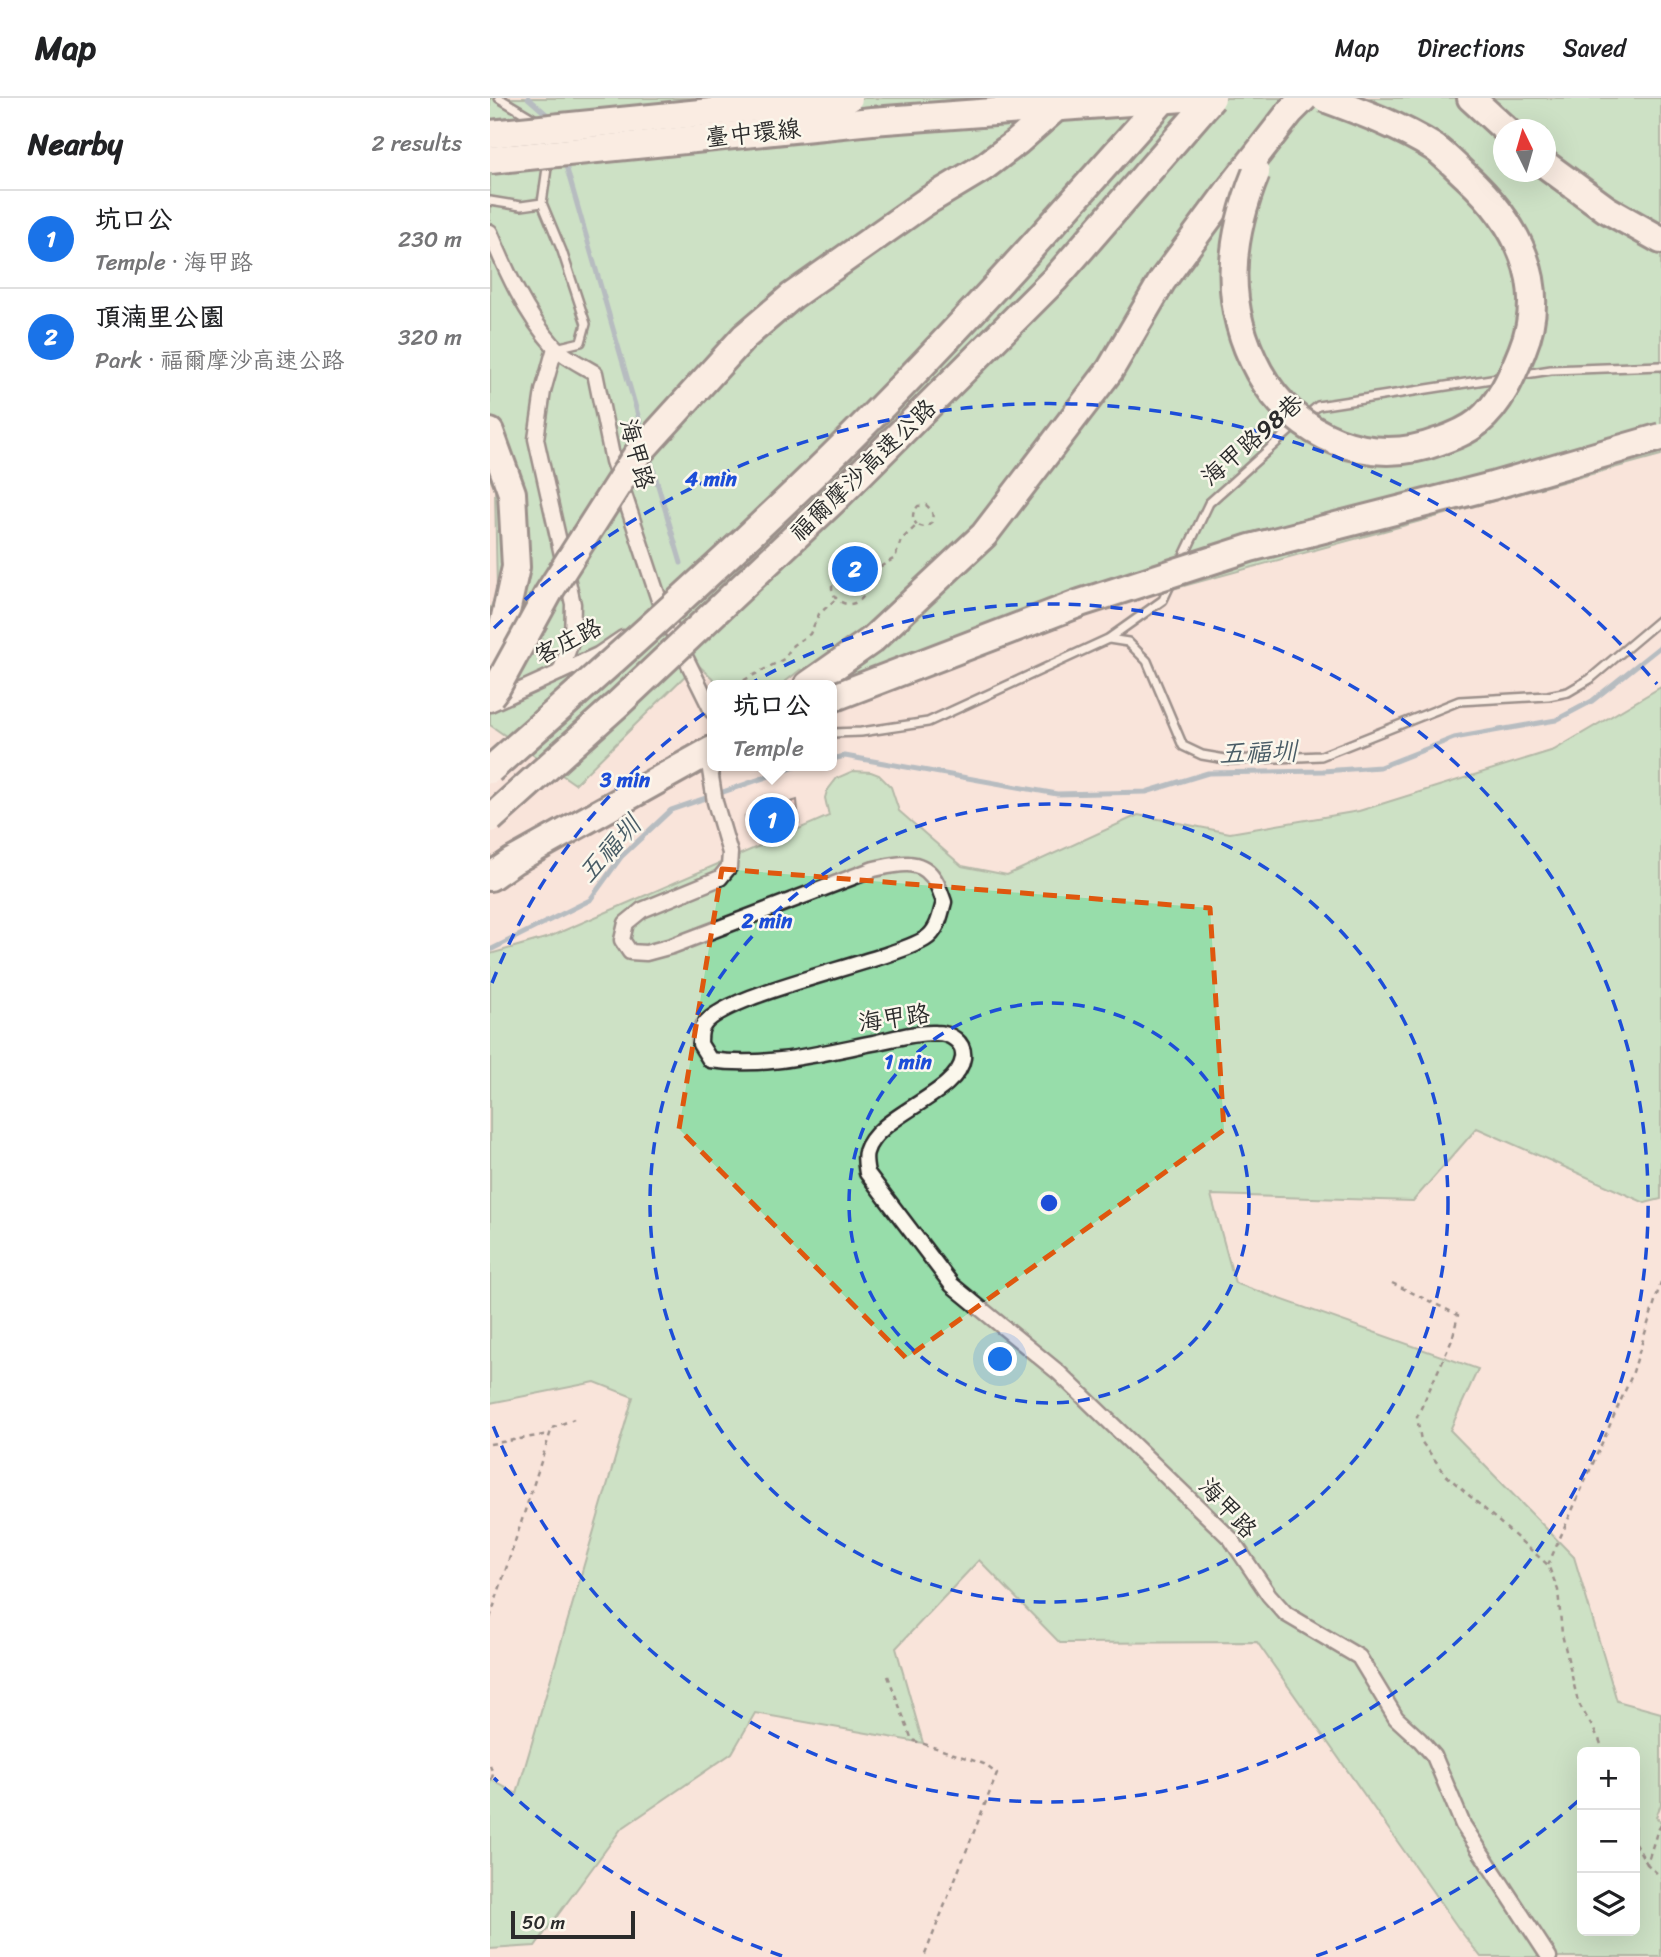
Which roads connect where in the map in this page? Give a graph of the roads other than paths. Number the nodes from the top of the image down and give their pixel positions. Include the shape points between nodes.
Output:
1 (499, 98) edge
2 (849, 98) edge
3 (1067, 98) edge
4 (1165, 98) edge
5 (1184, 98) edge
6 (1212, 98) edge
7 (1324, 98) edge
8 (1471, 98) edge
9 (1297, 105) edge
10 (1494, 119) edge
11 (490, 134) edge
12 (490, 160) edge
13 (1556, 172) edge
14 (490, 201) edge
15 (542, 203) junction
16 (490, 232) edge
17 (1661, 240) edge
18 (555, 348) junction
19 (1661, 366) edge
20 (490, 432) edge
21 (1661, 437) edge
22 (663, 611) junction
23 (1661, 619) edge
24 (1108, 639) junction
25 (490, 669) edge
26 (560, 672) junction
27 (814, 680) edge
28 (490, 696) edge
29 (837, 696) edge
30 (707, 701) edge
31 (490, 704) edge
32 (837, 733) edge
33 (707, 753) edge
34 (490, 770) edge
35 (710, 771) edge
36 (490, 819) edge
37 (490, 877) edge
38 (1549, 1957) edge

1 - 15 lane via 536,118 551,140
2 - 11 highway, 臺中環線, bridge
3 - 28 highway, bridge via 984,167 792,296 744,337 636,456 549,592
4 - 34 highway, 福爾摩沙高速公路, bridge via 1020,262 811,477
5 - 12 highway, 臺中環線, bridge via 872,121
6 - 36 highway, 福爾摩沙高速公路, bridge via 1055,279 835,499
7 - 9 highway, bridge via 1408,132 1438,150 1494,205 1517,240 1532,280 1527,340 1503,393 1466,431 1424,447 1381,451 1341,444 1304,423 1266,384 1240,331 1233,299 1233,266 1247,197 1256,173
8 - 10 highway
9 - 27 highway via 1162,281 1110,370 984,535 872,640
13 - 17 highway via 1606,209
14 - 15 lane via 521,206
15 - 18 lane via 586,324 581,342
16 - 18 street, 海甲路 via 531,314
18 - 22 street, 海甲路 via 595,373 613,461
18 - 26 street via 536,439 573,604 572,640
19 - 24 lane, 海甲路98巷 via 1551,370 1318,406 1209,503 1163,600
20 - 25 highway via 512,493 516,567
21 - 29 highway, bridge via 1250,548 1080,603
22 - 26 street, 客庄路 via 598,655
22 - 30 street, 海甲路
23 - 24 lane via 1568,692 1459,701 1321,756 1273,760 1231,760 1183,746 1147,661 1128,642
24 - 32 lane, 海甲路98巷 via 928,722
26 - 31 street, 客庄路
33 - 37 highway
35 - 38 street, 海甲路 via 730,853 729,867 720,878 642,909 626,923 622,940 630,952 672,946 886,866 915,864 932,875 944,902 937,926 926,938 741,1001 702,1027 699,1044 710,1060 732,1063 769,1063 936,1033 950,1035 961,1044 960,1069 876,1134 865,1153 867,1173 952,1285 1058,1372 1231,1539 1286,1614 1359,1657 1396,1718 1434,1756 1463,1825

